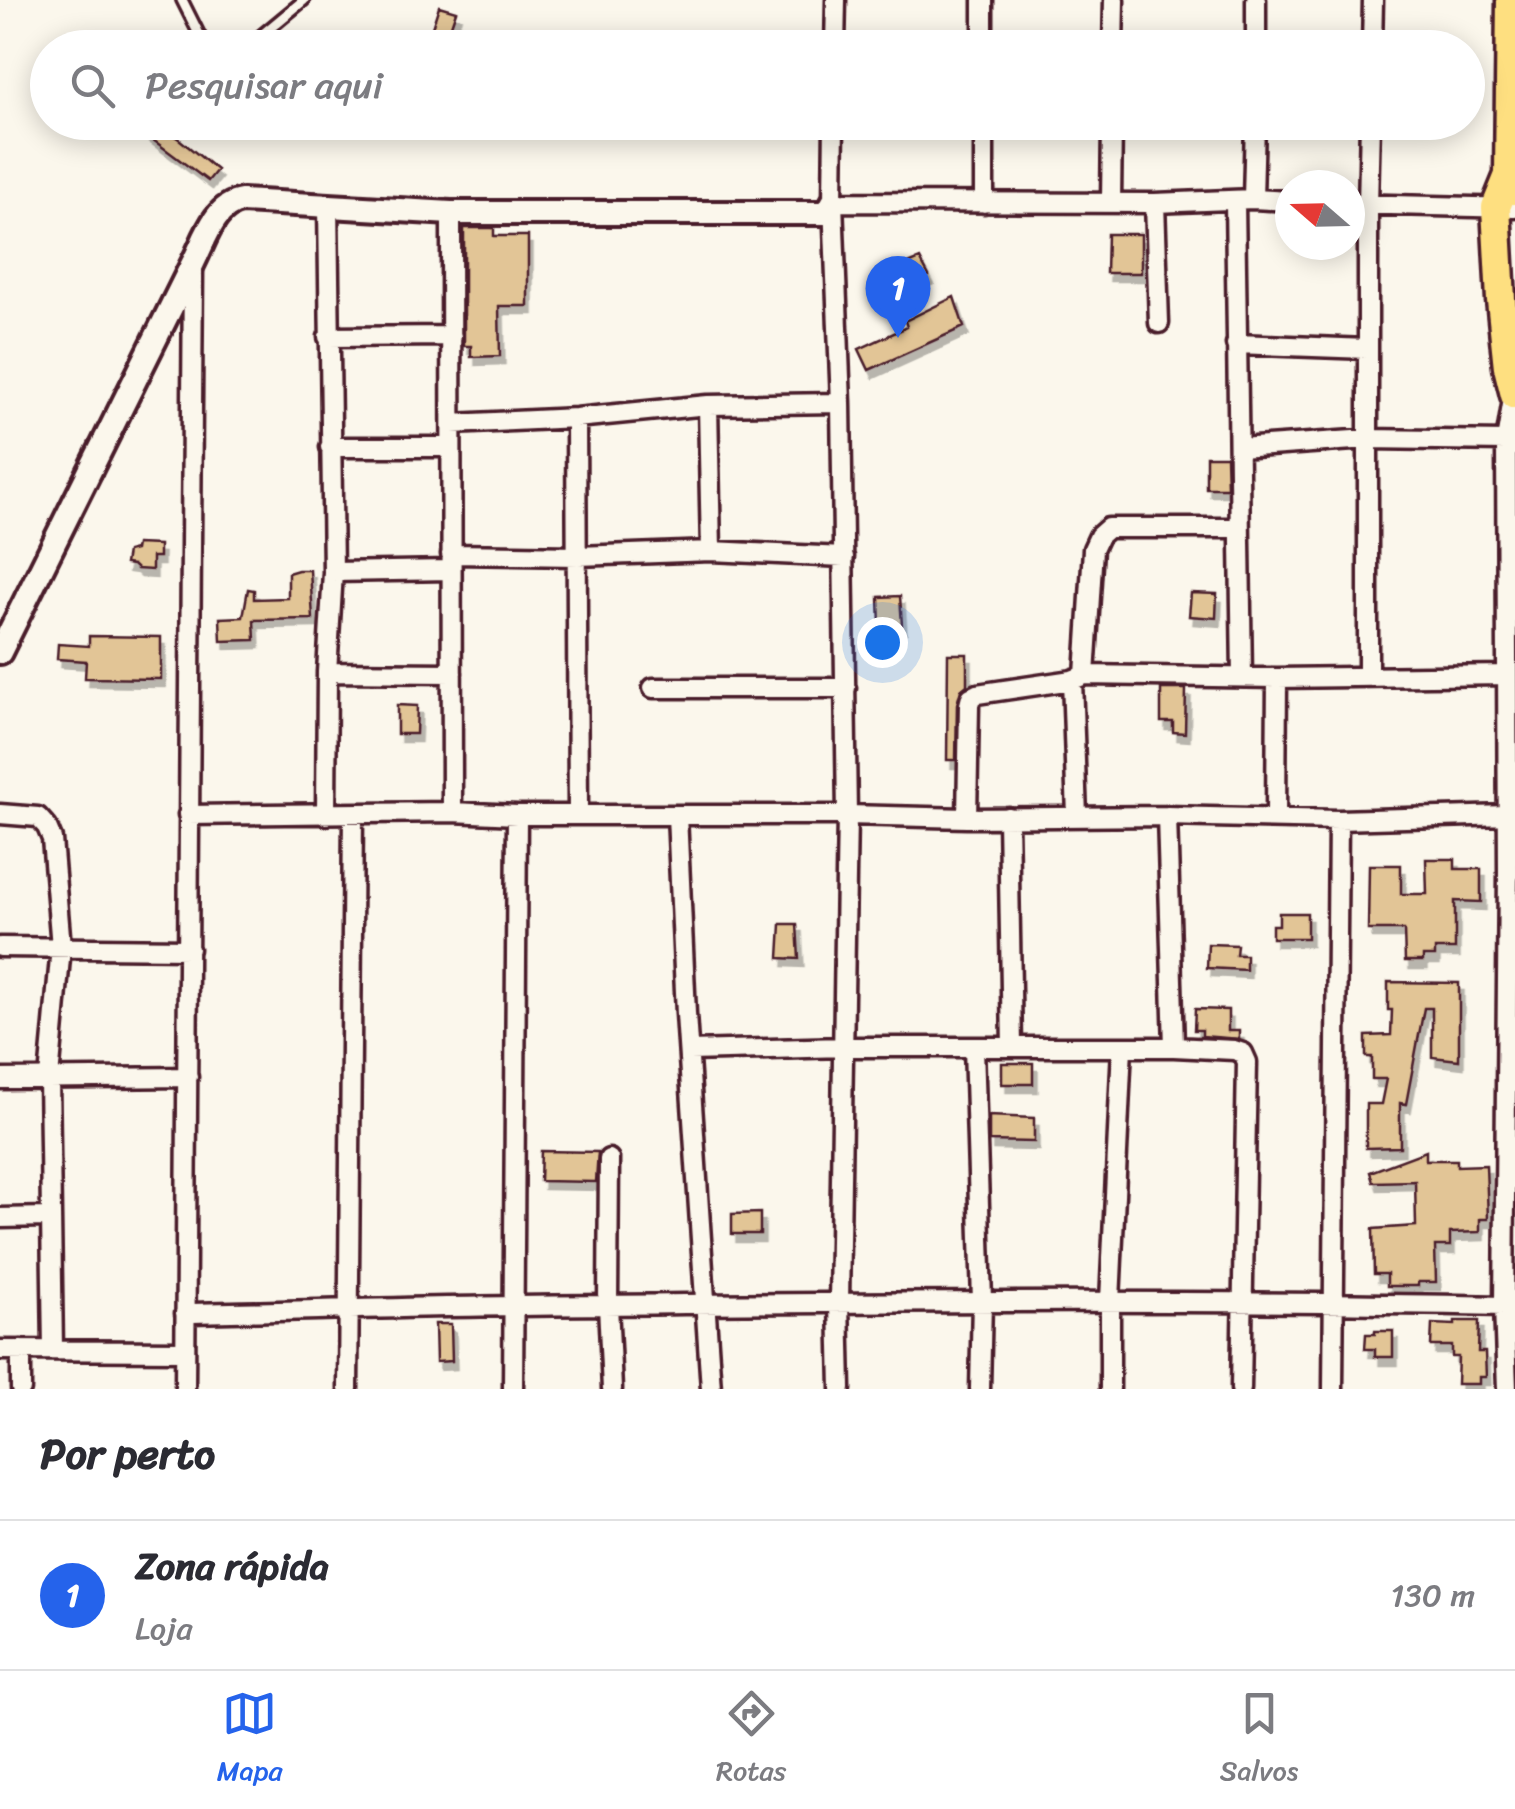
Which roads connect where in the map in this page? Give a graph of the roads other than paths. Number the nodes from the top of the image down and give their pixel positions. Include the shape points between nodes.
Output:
1 (182, 0) edge
2 (304, 0) edge
3 (836, 0) edge
4 (984, 0) edge
5 (1114, 0) edge
6 (1256, 0) edge
7 (1373, 0) edge
8 (1511, 0) edge
9 (197, 30) edge
10 (268, 30) edge
11 (835, 30) edge
12 (984, 30) edge
13 (1113, 30) edge
14 (1256, 30) edge
15 (1372, 30) edge
16 (834, 140) edge
17 (984, 140) edge
18 (1112, 140) edge
19 (1252, 140) edge
20 (1368, 140) edge
21 (1364, 170) edge
22 (1509, 197) edge
23 (1244, 200) junction
24 (1275, 201) edge
25 (833, 202) junction
26 (1111, 202) junction
27 (1155, 202) junction
28 (984, 203) junction
29 (328, 205) junction
30 (1365, 205) edge
31 (451, 212) junction
32 (1362, 260) edge
33 (193, 263) junction
34 (1160, 322) dead end
35 (452, 336) junction
36 (328, 337) junction
37 (1236, 344) junction
38 (1367, 350) junction
39 (1515, 394) edge
40 (841, 403) junction
41 (708, 405) junction
42 (576, 418) junction
43 (452, 424) junction
44 (1368, 440) junction
45 (1506, 441) junction
46 (330, 447) junction
47 (451, 447) junction
48 (1239, 448) junction
49 (1238, 528) junction
50 (1511, 532) edge
51 (711, 551) junction
52 (578, 556) junction
53 (844, 557) junction
54 (451, 562) junction
55 (333, 572) junction
56 (0, 652) edge
57 (326, 672) junction
58 (452, 673) junction
59 (1506, 675) junction
60 (1242, 677) junction
61 (1368, 677) junction
62 (1078, 678) junction
63 (1277, 678) junction
64 (654, 688) dead end
65 (846, 688) junction
66 (452, 812) junction
67 (0, 814) edge
68 (353, 814) junction
69 (578, 814) junction
70 (188, 815) junction
71 (326, 815) junction
72 (676, 815) junction
73 (847, 815) junction
74 (1508, 815) junction
75 (517, 816) junction
76 (1076, 816) junction
77 (1167, 816) junction
78 (968, 818) junction
79 (1008, 818) junction
80 (1276, 818) junction
81 (1338, 820) junction
82 (1512, 872) edge
83 (0, 947) edge
84 (61, 947) junction
85 (190, 949) junction
86 (845, 1047) junction
87 (974, 1047) junction
88 (1012, 1047) junction
89 (1122, 1047) junction
90 (1174, 1047) junction
91 (689, 1052) junction
92 (188, 1076) junction
93 (49, 1078) junction
94 (0, 1079) edge
95 (609, 1159) dead end
96 (49, 1216) junction
97 (0, 1218) edge
98 (982, 1301) junction
99 (1110, 1301) junction
100 (1241, 1301) junction
101 (839, 1302) junction
102 (1332, 1302) junction
103 (707, 1304) junction
104 (608, 1305) junction
105 (514, 1306) junction
106 (1504, 1306) junction
107 (347, 1311) junction
108 (185, 1312) junction
109 (1510, 1344) edge
110 (0, 1350) edge
111 (21, 1350) junction
112 (52, 1350) junction
113 (185, 1351) junction
114 (21, 1389) edge
115 (185, 1389) edge
116 (348, 1389) edge
117 (513, 1389) edge
118 (612, 1389) edge
119 (711, 1389) edge
120 (841, 1389) edge
121 (980, 1389) edge
122 (1110, 1389) edge
123 (1241, 1389) edge
124 (1332, 1389) edge
125 (1507, 1389) edge

1 - 9 lane
2 - 10 lane
3 - 11 street
4 - 12 street
5 - 13 street
6 - 14 street
7 - 15 street
8 - 22 main road
16 - 25 street
17 - 28 street
18 - 26 street
19 - 23 street
20 - 21 street
22 - 30 street
22 - 39 main road via 1501,300
23 - 24 street
23 - 27 street
23 - 37 street
25 - 28 street
25 - 31 street via 827,213
25 - 40 street
26 - 27 street
26 - 28 street
27 - 34 street
29 - 31 street
29 - 33 street via 229,203
29 - 36 street
31 - 35 street
32 - 38 street
33 - 56 street
33 - 70 street
35 - 36 street
35 - 43 street
36 - 46 street
37 - 38 street
37 - 48 street
38 - 44 street
39 - 45 street
40 - 41 street
40 - 53 street
41 - 42 street
41 - 51 street
42 - 43 street
42 - 52 street
43 - 47 street
44 - 45 street
44 - 48 street
44 - 61 street
45 - 50 street
46 - 47 street
46 - 55 street
47 - 54 street
48 - 49 street
49 - 60 street
49 - 62 street via 1108,528 1099,536
50 - 59 street
51 - 52 street
51 - 53 street
52 - 54 street
52 - 69 street
53 - 65 street
54 - 55 street
54 - 58 street
55 - 57 street
57 - 58 street
57 - 71 street
58 - 66 street
59 - 61 street
59 - 74 street
60 - 62 street
60 - 63 street
61 - 63 street
62 - 76 street
62 - 78 street via 972,697
63 - 80 street
64 - 65 street
65 - 73 street
66 - 68 street
66 - 75 street
67 - 84 street via 38,817 47,828
68 - 71 street
68 - 107 street
69 - 72 street
69 - 75 street
70 - 71 street
70 - 85 street
72 - 73 street
72 - 91 street
73 - 78 street
73 - 86 street
74 - 81 street
74 - 82 street
75 - 105 street
76 - 77 street
76 - 79 street
77 - 80 street
77 - 90 street
78 - 79 street
79 - 88 street
80 - 81 street
81 - 102 street
82 - 106 street
83 - 84 street
84 - 85 street
84 - 93 street
85 - 92 street
86 - 87 street
86 - 91 street
86 - 101 street
87 - 88 street
87 - 98 street
88 - 89 street
89 - 90 street
89 - 99 street
90 - 100 street via 1234,1050 1246,1062
91 - 103 street
92 - 93 street
92 - 108 street
93 - 94 street
93 - 96 street
95 - 104 street
96 - 97 street
96 - 112 street
98 - 99 street
98 - 101 street
98 - 121 street
99 - 100 street
99 - 122 street
100 - 102 street
100 - 123 street
101 - 103 street
101 - 120 street
102 - 106 street
102 - 124 street
103 - 104 street
103 - 119 street
104 - 105 street
104 - 118 street
105 - 107 street
105 - 117 street
106 - 109 street
107 - 108 street
107 - 116 street
108 - 113 street
109 - 125 street
110 - 111 street
111 - 112 street
111 - 114 street
112 - 113 street
113 - 115 street

